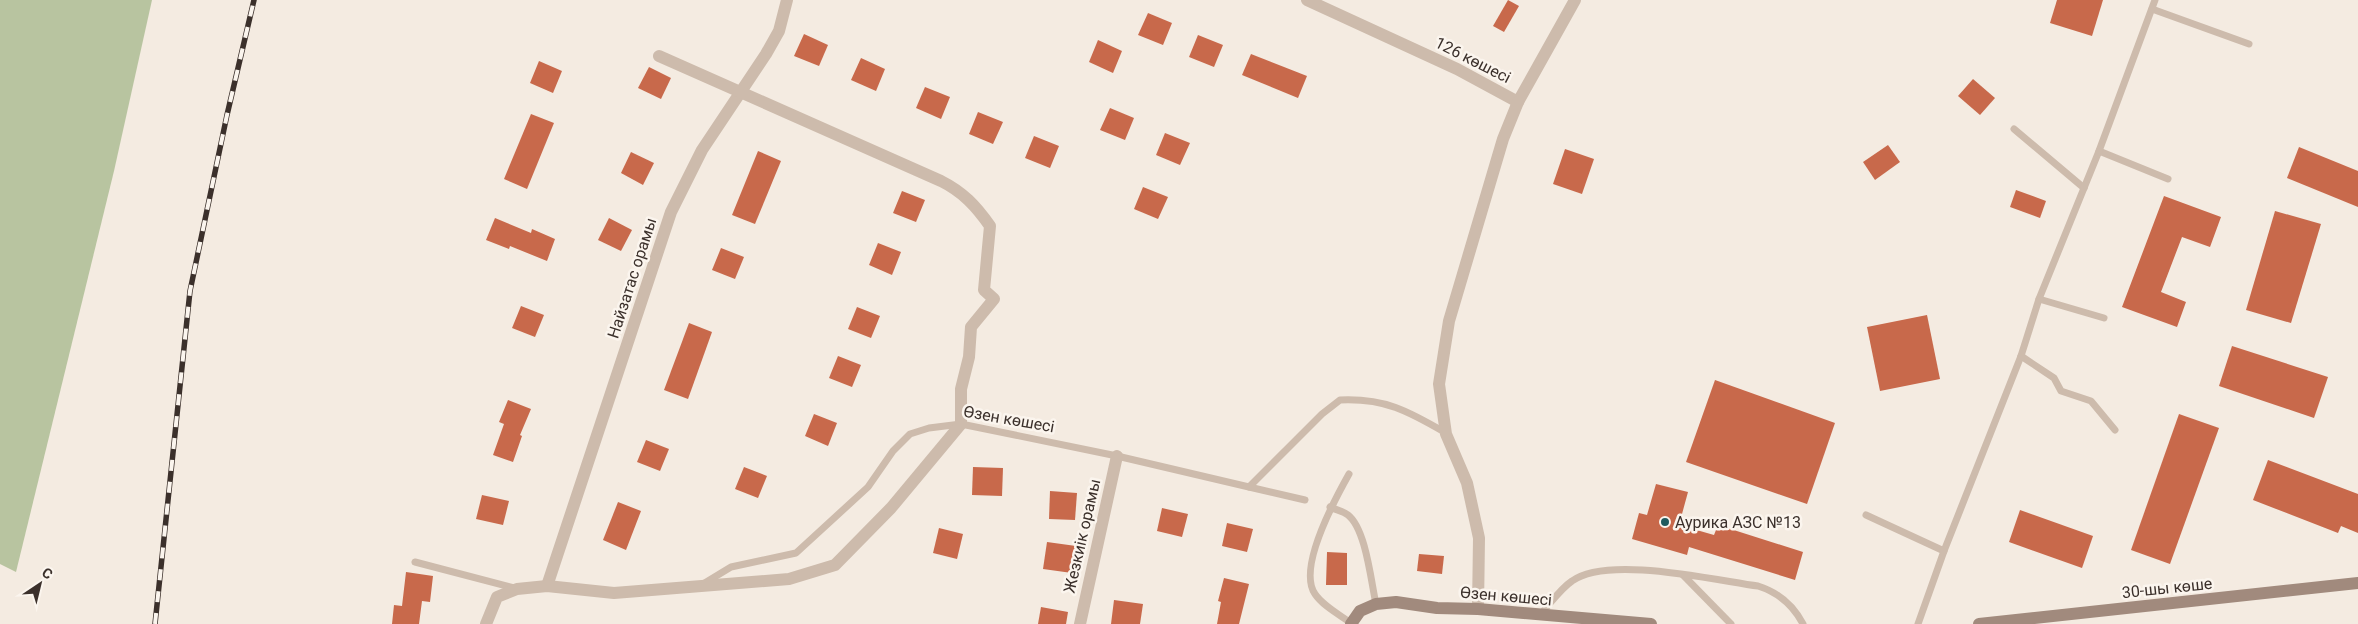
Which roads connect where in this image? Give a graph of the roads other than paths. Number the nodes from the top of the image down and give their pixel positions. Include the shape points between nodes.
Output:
1 (786, 0) edge
2 (1307, 0) edge
3 (1575, 0) edge
4 (2155, 0) edge
5 (2152, 9) junction
6 (2249, 44) dead end
7 (660, 56) dead end
8 (741, 92) junction
9 (1518, 102) junction
10 (2014, 128) dead end
11 (2099, 151) junction
12 (2168, 179) dead end
13 (2084, 188) junction
14 (2039, 299) junction
15 (2104, 318) dead end
16 (2021, 356) junction
17 (961, 424) junction
18 (2115, 430) dead end
19 (1446, 434) junction
20 (1117, 456) junction
21 (1349, 474) dead end
22 (1249, 486) junction
23 (1305, 500) dead end
24 (1330, 507) junction
25 (1866, 515) dead end
26 (1944, 551) junction
27 (415, 562) dead end
28 (1683, 575) junction
29 (2358, 583) edge
30 (547, 586) junction
31 (699, 586) junction
32 (516, 589) junction
33 (1376, 604) junction
34 (1478, 609) junction
35 (1540, 615) junction
36 (1575, 621) edge
37 (486, 624) edge
38 (1080, 624) edge
39 (1351, 624) edge
40 (1650, 624) edge
41 (1731, 624) edge
42 (1803, 624) edge
43 (1918, 624) edge
44 (1979, 624) edge

1 - 8 street, Найзатас орамы via 779,31
2 - 9 street, 126 көшесі via 1457,68
3 - 9 street, 126 көшесі
4 - 5 lane
5 - 6 lane
5 - 11 lane
7 - 8 street
8 - 17 street via 958,190 974,204 990,226 984,290 994,299 971,327 969,357 961,390
8 - 30 street, Найзатас орамы via 702,150 671,212
9 - 19 street via 1503,139 1450,321 1439,384
10 - 13 lane
11 - 12 lane
11 - 13 lane
13 - 14 lane
14 - 15 lane
14 - 16 lane
16 - 18 lane via 2054,378 2061,391 2091,401
16 - 26 lane
17 - 20 lane, Өзен көшесі
17 - 31 lane, Өзен көшесі via 910,434 893,450 868,487 796,553 731,567
17 - 31 street via 890,508 835,565 789,579
19 - 22 lane via 1409,412 1381,402 1340,400
19 - 34 street via 1468,483 1479,538
20 - 22 lane, Өзен көшесі
20 - 38 street, Жезкиік орамы
21 - 24 lane
22 - 23 lane, Өзен көшесі
24 - 33 lane via 1348,515 1356,524
24 - 39 lane via 1309,570 1310,585 1315,595
25 - 26 lane
26 - 43 lane
27 - 32 lane
28 - 35 lane via 1617,568 1591,571 1572,581
28 - 41 lane
28 - 42 lane via 1772,590 1789,604
29 - 44 main road, 30-шы көше
30 - 31 street via 614,593
30 - 32 street
32 - 37 street via 497,597
33 - 34 main road, Өзен көшесі via 1396,602
33 - 39 main road, Өзен көшесі via 1360,611
34 - 35 main road, Өзен көшесі
35 - 36 main road, Өзен көшесі
36 - 40 main road, Өзен көшесі

